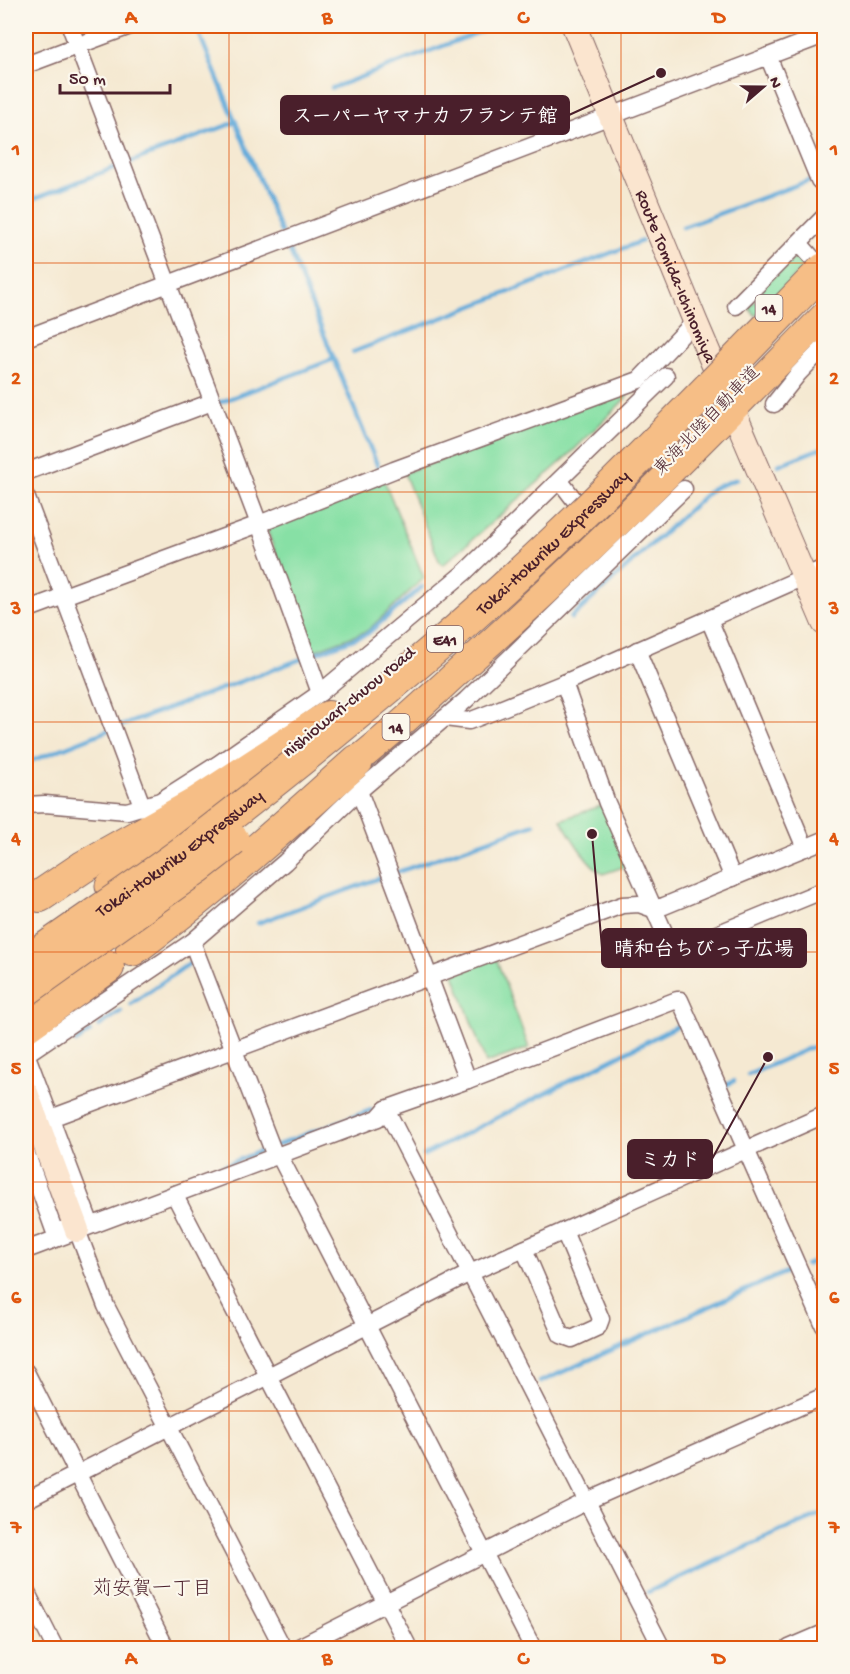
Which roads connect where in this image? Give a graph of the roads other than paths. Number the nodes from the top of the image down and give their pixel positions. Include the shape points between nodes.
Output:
1 (70, 26) edge
2 (130, 26) edge
3 (574, 26) edge
4 (825, 35) edge
5 (78, 46) junction
6 (768, 56) junction
7 (26, 65) edge
8 (612, 115) junction
9 (825, 185) edge
10 (825, 217) edge
11 (816, 256) edge
12 (167, 285) junction
13 (825, 299) edge
14 (736, 306) dead end
15 (825, 316) edge
16 (695, 321) junction
17 (26, 338) edge
18 (825, 347) edge
19 (714, 366) junction
20 (666, 376) dead end
21 (643, 387) junction
22 (212, 402) junction
23 (774, 404) dead end
24 (733, 410) junction
25 (26, 472) edge
26 (684, 489) dead end
27 (568, 491) junction
28 (650, 494) junction
29 (26, 496) edge
30 (259, 524) junction
31 (647, 525) junction
32 (815, 573) edge
33 (63, 596) junction
34 (26, 610) edge
35 (709, 619) junction
36 (825, 623) edge
37 (637, 650) junction
38 (564, 683) junction
39 (324, 705) junction
40 (445, 718) junction
41 (358, 776) junction
42 (26, 805) edge
43 (143, 808) junction
44 (825, 840) edge
45 (805, 848) junction
46 (734, 878) junction
47 (825, 890) edge
48 (40, 896) dead end
49 (653, 909) junction
50 (192, 942) junction
51 (26, 945) edge
52 (26, 962) edge
53 (430, 978) junction
54 (26, 990) edge
55 (26, 1004) edge
56 (26, 1026) edge
57 (235, 1050) junction
58 (26, 1054) edge
59 (468, 1080) junction
60 (26, 1093) edge
61 (386, 1109) junction
62 (825, 1115) edge
63 (51, 1118) junction
64 (746, 1150) junction
65 (26, 1152) edge
66 (277, 1155) junction
67 (174, 1194) junction
68 (77, 1230) junction
69 (564, 1231) junction
70 (524, 1249) junction
71 (26, 1250) edge
72 (470, 1273) junction
73 (366, 1326) junction
74 (825, 1326) edge
75 (26, 1372) edge
76 (268, 1376) junction
77 (825, 1396) edge
78 (168, 1427) junction
79 (77, 1473) junction
80 (26, 1500) edge
81 (587, 1501) junction
82 (484, 1554) junction
83 (26, 1591) edge
84 (386, 1604) junction
85 (825, 1633) edge
86 (55, 1648) edge
87 (166, 1648) edge
88 (283, 1648) edge
89 (297, 1648) edge
90 (409, 1648) edge
91 (533, 1648) edge
92 (662, 1648) edge
93 (789, 1648) edge

1 - 5 street
2 - 5 street
3 - 8 main road, Route Tomida-Ichinomiya
4 - 6 street
5 - 7 street
5 - 12 street
6 - 8 street
6 - 9 street via 819,180
8 - 12 street
8 - 16 main road, Route Tomida-Ichinomiya
10 - 11 street
11 - 14 street
11 - 19 main road, nishiowari-chuou road / 14
11 - 52 highway, Tokai-Hokuriku Expressway / E41, bridge via 635,463 506,586 432,651 186,849
12 - 17 street
12 - 22 street
13 - 54 highway, 東海北陸自動車道 / E41, bridge via 596,530 446,667 198,868
15 - 24 main road, 14
16 - 19 main road, Route Tomida-Ichinomiya
16 - 21 street
18 - 23 street
19 - 24 main road, Route Tomida-Ichinomiya
19 - 27 main road, nishiowari-chuou road / 14
20 - 21 street
21 - 27 street
21 - 30 street via 394,470
22 - 25 street
22 - 30 street
24 - 28 main road, 14
24 - 32 main road, Route Tomida-Ichinomiya
26 - 31 street
27 - 39 main road, nishiowari-chuou road / 14 via 502,571 415,647
28 - 31 street
28 - 41 main road, 14
29 - 33 street
30 - 33 street
30 - 39 street
31 - 40 street
32 - 35 street
32 - 36 main road, Route Tomida-Ichinomiya
33 - 34 street
33 - 43 street
35 - 37 street
35 - 45 street
37 - 38 street
37 - 46 street
38 - 40 street via 469,721
38 - 49 street via 607,803
39 - 43 street
39 - 48 highway via 274,755
39 - 51 main road, nishiowari-chuou road / 14 via 120,879
40 - 41 street
41 - 50 street via 285,862
41 - 53 street
41 - 55 main road, 14
41 - 56 highway via 160,929
42 - 43 street via 127,811
44 - 45 street
45 - 46 street
46 - 49 street
47 - 49 street via 673,952
49 - 53 street via 639,904 622,905
50 - 57 street
50 - 58 street
53 - 57 street
53 - 59 street
57 - 63 street
57 - 66 street
58 - 63 street
59 - 61 street
59 - 64 street via 677,999
60 - 68 main road
61 - 66 street via 378,1118
61 - 72 street
62 - 64 street
63 - 68 street via 88,1220
64 - 69 street
64 - 74 street
65 - 68 street via 54,1230
66 - 67 street
66 - 73 street
67 - 68 street
67 - 76 street
68 - 71 street
68 - 78 street via 106,1306
69 - 70 street
69 - 70 street via 602,1319 598,1328 572,1339 561,1335
70 - 72 street
72 - 73 street
72 - 81 street
73 - 76 street
73 - 82 street
75 - 79 street
76 - 78 street
76 - 84 street
77 - 81 street
78 - 79 street
78 - 88 street
79 - 80 street
79 - 87 street
81 - 82 street
81 - 92 street
82 - 84 street
82 - 91 street
83 - 86 street
84 - 89 street
84 - 90 street
85 - 93 street

